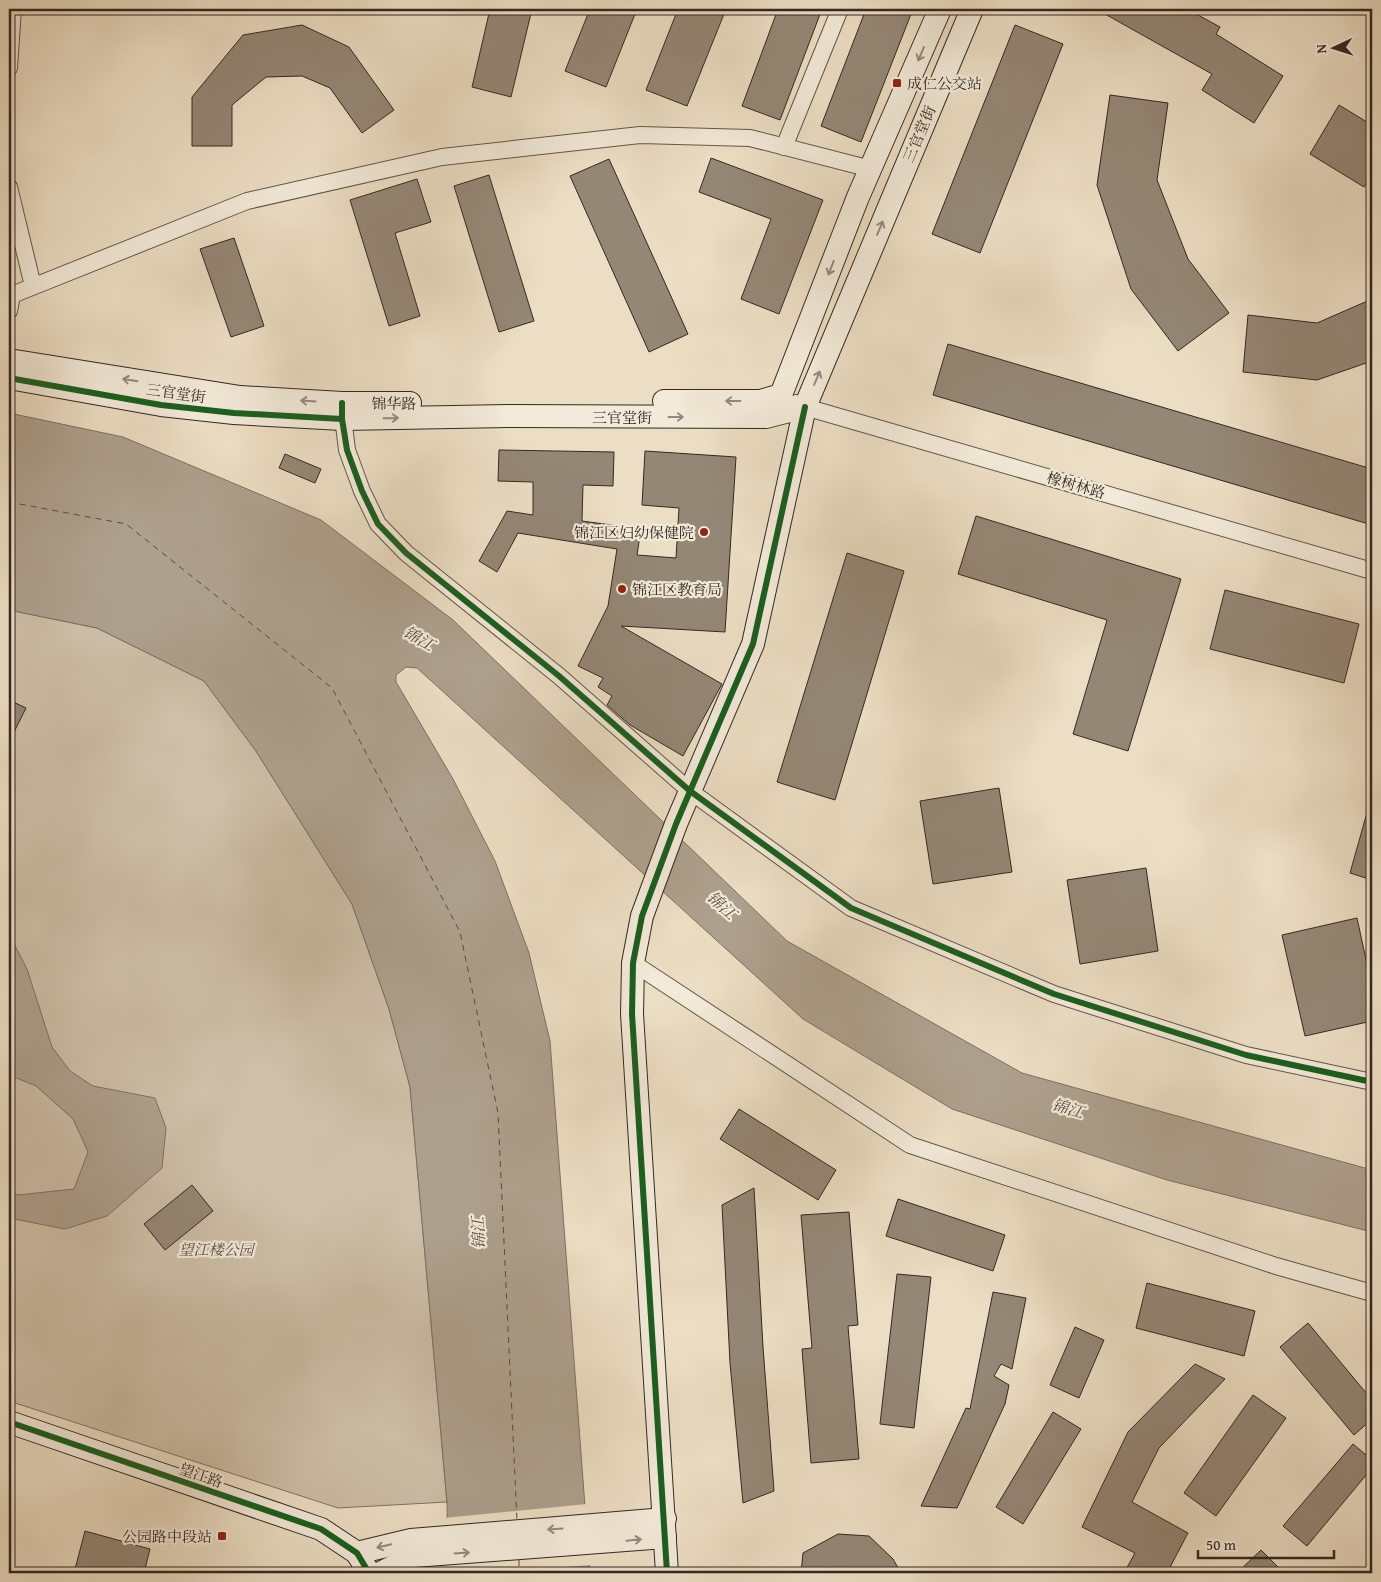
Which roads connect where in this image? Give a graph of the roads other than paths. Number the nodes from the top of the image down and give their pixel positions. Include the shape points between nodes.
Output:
1 (13, 9) edge
2 (840, 9) edge
3 (940, 9) edge
4 (972, 9) edge
5 (9, 68) edge
6 (784, 147) junction
7 (871, 169) junction
8 (9, 187) edge
9 (33, 286) junction
10 (9, 312) edge
11 (9, 360) edge
12 (9, 378) edge
13 (781, 395) junction
14 (805, 407) junction
15 (342, 411) junction
16 (1372, 570) edge
17 (690, 791) junction
18 (633, 963) junction
19 (1372, 1082) edge
20 (1372, 1293) edge
21 (9, 1422) edge
22 (665, 1528) junction
23 (412, 1548) junction
24 (357, 1553) junction
25 (369, 1573) edge
26 (380, 1573) edge
27 (667, 1573) edge

1 - 5 street
2 - 6 street
3 -> 7 main road, 三官堂街
14 -> 4 main road, 三官堂街
6 - 7 street
6 - 9 street via 750,138 640,135 442,157 247,201
7 -> 13 main road, 三官堂街
8 - 9 street
9 - 10 street via 12,295
15 -> 11 main road, 锦华路
12 - 15 main road, 三官堂街 via 161,405 234,413
13 - 14 street, 橡树林路
13 -> 15 main road, 锦华路 via 760,401
15 -> 14 main road, 三官堂街 via 508,416 766,417
14 - 16 street, 橡树林路
14 - 17 main road via 753,644
15 - 17 street via 347,450 378,524 406,553 559,676
17 - 18 main road via 642,916
17 - 19 street via 850,908 1054,994 1246,1055
18 - 20 street via 910,1145 1267,1262
18 - 22 main road via 632,1014
21 - 24 main road, 望江路 via 321,1529
22 - 23 main road
22 - 27 main road
23 -> 24 main road
23 - 26 main road
24 - 25 main road, 望江路

